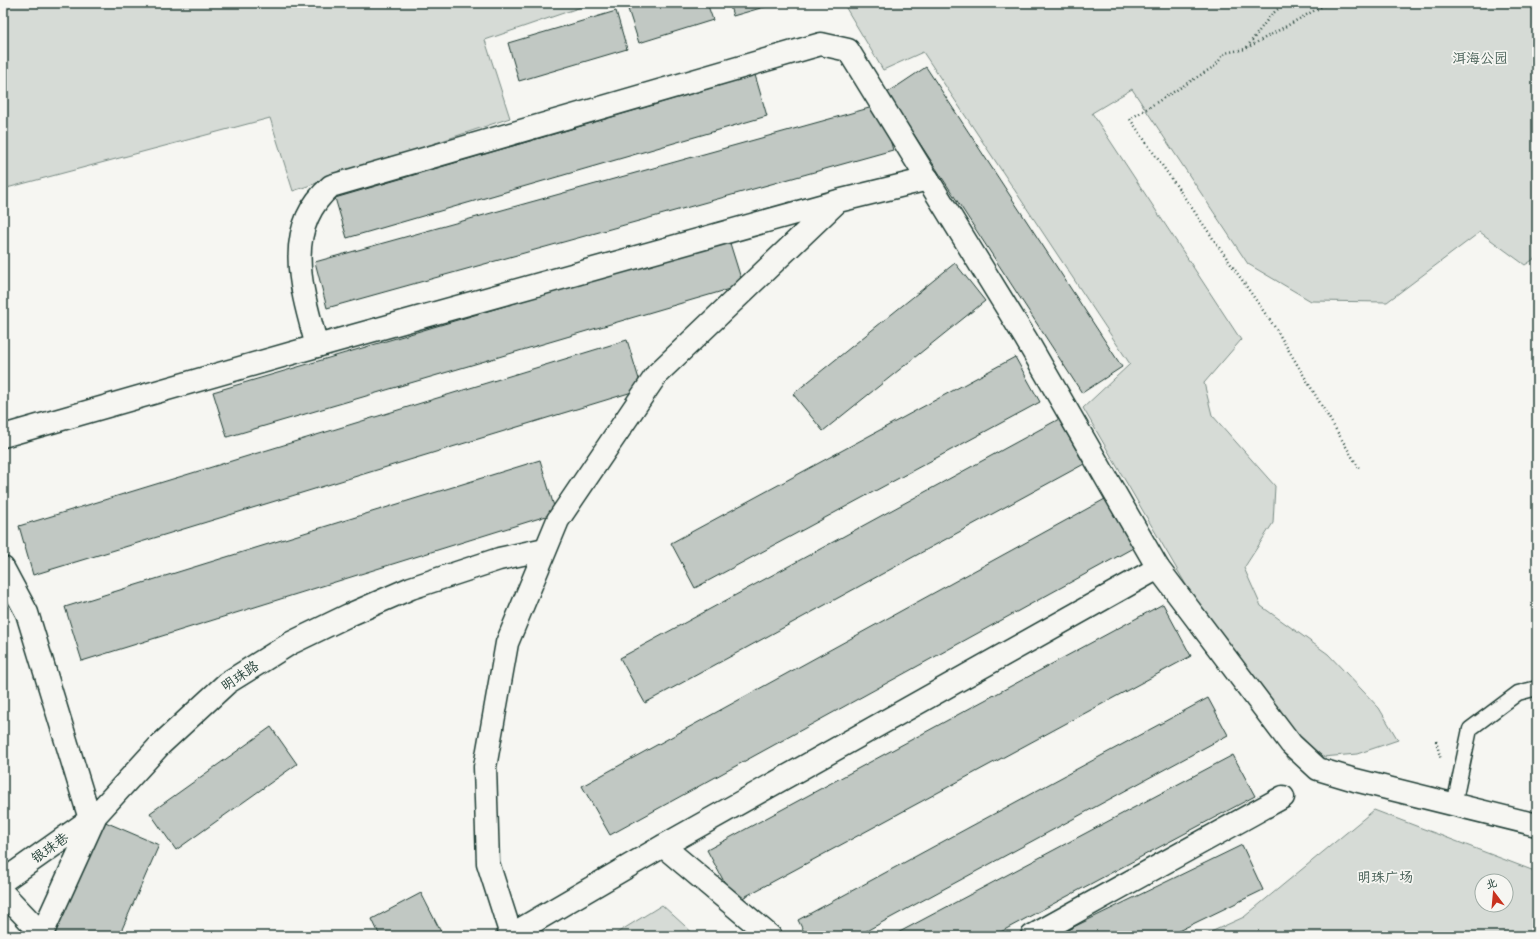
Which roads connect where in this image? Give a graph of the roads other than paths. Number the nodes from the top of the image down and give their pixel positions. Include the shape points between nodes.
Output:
1 (928, 179) junction
2 (838, 201) junction
3 (317, 346) junction
4 (3, 436) edge
5 (545, 549) junction
6 (3, 568) edge
7 (1158, 568) junction
8 (1537, 688) edge
9 (1283, 797) dead end
10 (1454, 805) junction
11 (93, 817) junction
12 (1537, 825) edge
13 (663, 846) junction
14 (3, 880) edge
15 (3, 894) edge
16 (41, 935) edge
17 (510, 935) edge
18 (770, 936) edge
19 (1032, 936) edge

1 - 2 street
1 - 3 street via 848,50 821,44 331,186 320,196 302,228 299,252 305,301
1 - 7 street via 1026,339
2 - 3 street
2 - 5 street via 657,374 558,520
3 - 4 street
5 - 11 street, 明珠路 via 499,559 411,588 291,643 227,683 160,745
5 - 17 street via 506,643 485,767 488,863
6 - 11 street via 27,613
7 - 10 street via 1291,744 1318,769
7 - 13 street
8 - 10 lane via 1518,693 1470,729
9 - 19 street
10 - 12 street
11 - 14 street, 银珠巷
11 - 16 street, 明珠路
13 - 17 street
13 - 18 street
15 - 16 street

